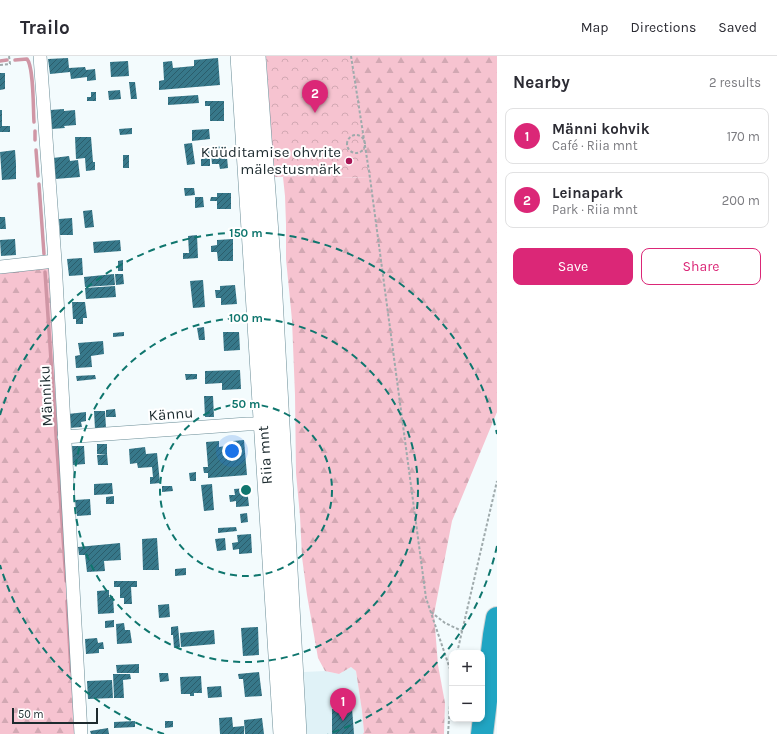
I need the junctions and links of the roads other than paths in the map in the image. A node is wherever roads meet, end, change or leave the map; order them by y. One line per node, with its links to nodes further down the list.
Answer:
1 (40, 56): 4 (street, Männiku)
2 (240, 56): 6 (main road, Riia mnt)
3 (256, 56): 6 (main road, Riia mnt)
4 (55, 261): 5 (street); 7 (street, Männiku)
5 (0, 267)
6 (271, 424): 7 (street, Kännu); 11 (main road, Riia mnt); 12 (main road, Riia mnt)
7 (64, 437): 10 (street, Männiku)
8 (497, 618): 9 (highway)
9 (484, 728)
10 (81, 734)
11 (283, 734)
12 (298, 734)

